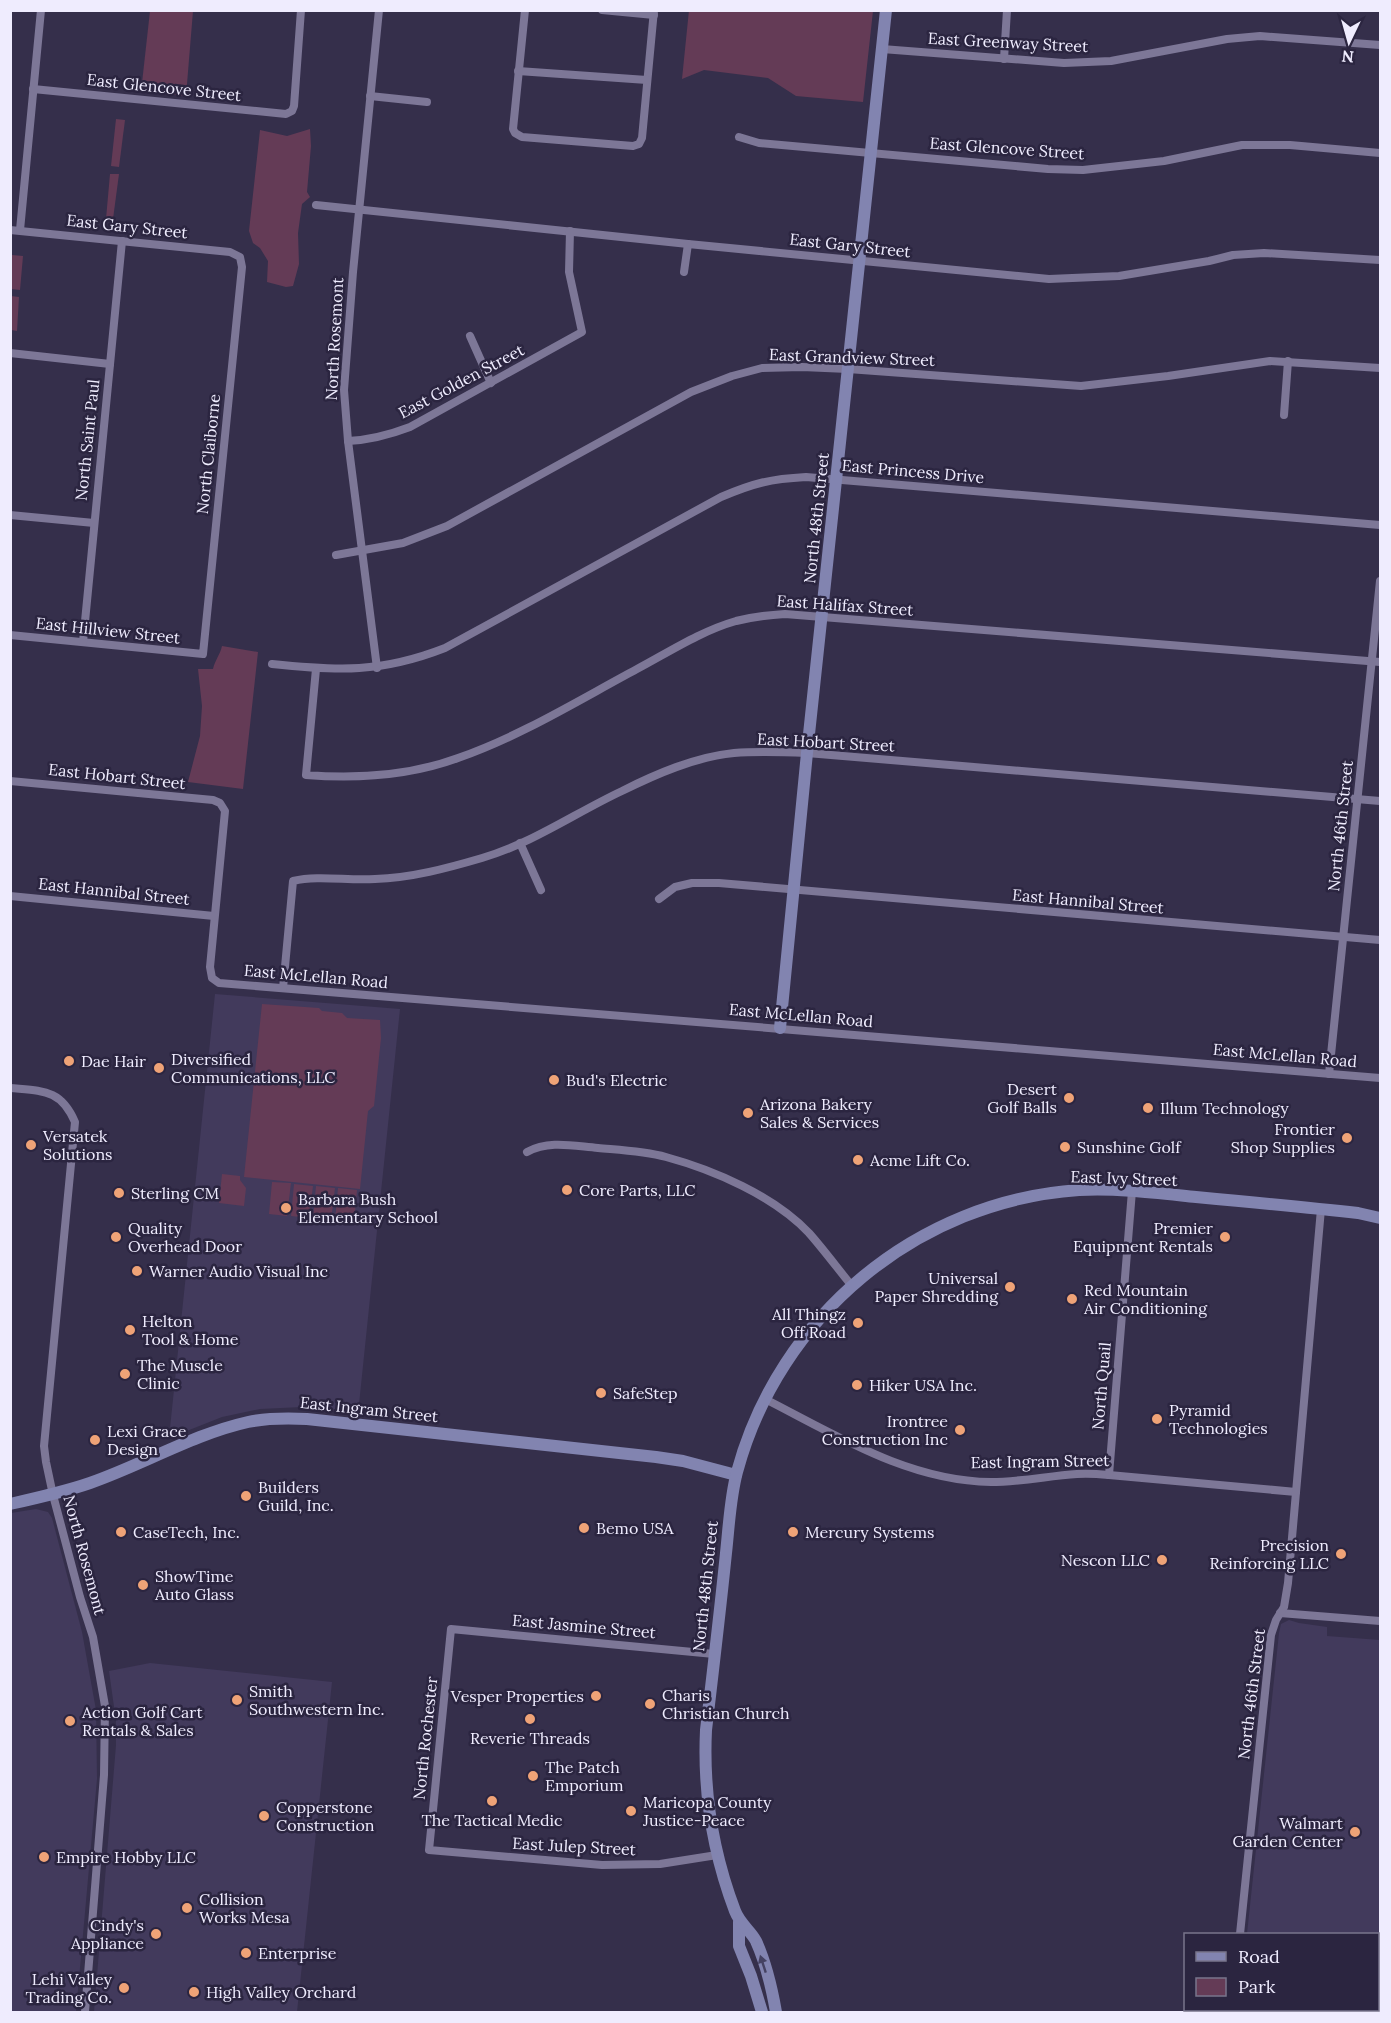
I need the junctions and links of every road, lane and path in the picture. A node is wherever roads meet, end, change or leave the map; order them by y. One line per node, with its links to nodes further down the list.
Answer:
1 (41, 10): 14 (street)
2 (301, 10): 14 (street, East Glencove Street)
3 (379, 10): 15 (street, North Rosemont)
4 (525, 10): 12 (street)
5 (602, 10): 8 (street)
6 (886, 10): 10 (street, North 48th Street)
7 (1007, 10): 11 (street)
8 (654, 13): 13 (street)
9 (1380, 45): 11 (street, East Greenway Street)
10 (882, 48): 11 (street, East Greenway Street); 18 (street, North 48th Street)
11 (1004, 59)
12 (518, 71): 13 (street); 13 (street)
13 (647, 80)
14 (33, 89): 22 (street)
15 (370, 96): 16 (street); 21 (street, North Rosemont)
16 (427, 102)
17 (739, 137): 18 (street, East Glencove Street)
18 (870, 153): 19 (street, East Glencove Street); 28 (street, North 48th Street)
19 (1380, 153)
20 (316, 205): 21 (street, East Gary Street)
21 (358, 209): 23 (street, East Gary Street); 38 (street, North Rosemont)
22 (15, 230): 24 (street, East Gary Street)
23 (570, 231): 25 (street, East Gary Street); 36 (street, East Golden Street)
24 (122, 241): 26 (street, East Gary Street); 33 (street, North Saint Paul)
25 (688, 244): 28 (street, East Gary Street); 29 (street)
26 (240, 257): 49 (street, North Claiborne)
27 (1380, 260): 28 (street, East Gary Street)
28 (859, 261): 35 (street, North 48th Street)
29 (684, 272)
30 (470, 336): 36 (street)
31 (10, 353): 33 (street)
32 (1288, 361): 34 (street, East Grandview Street); 35 (street, East Grandview Street); 37 (street)
33 (110, 364): 41 (street, North Saint Paul)
34 (1380, 368)
35 (848, 369): 39 (street, North 48th Street); 43 (street, East Grandview Street)
36 (491, 383): 38 (street, East Golden Street)
37 (1284, 415)
38 (348, 441): 43 (street, North Rosemont)
39 (836, 479): 42 (street, East Princess Drive); 46 (street, North 48th Street); 52 (street, East Princess Drive)
40 (10, 515): 41 (street)
41 (94, 523): 48 (street, North Saint Paul)
42 (1380, 525)
43 (363, 551): 44 (street, East Grandview Street); 52 (street, North Rosemont)
44 (336, 555)
45 (1380, 581): 50 (street, North 46th Street)
46 (822, 617): 50 (street, East Halifax Street); 53 (street, East Halifax Street); 54 (street, North 48th Street)
47 (10, 635): 48 (street, East Hillview Street)
48 (83, 642): 49 (street, East Hillview Street)
49 (203, 654)
50 (1376, 662): 56 (street, North 46th Street)
51 (272, 664): 53 (street, East Princess Drive)
52 (376, 668): 53 (street, East Princess Drive)
53 (316, 669)
54 (807, 753): 56 (street, East Hobart Street); 58 (street, East Hobart Street); 60 (street, North 48th Street)
55 (10, 781): 63 (street, East Hobart Street)
56 (1358, 799): 57 (street, East Hobart Street); 64 (street, North 46th Street)
57 (1380, 801)
58 (520, 843): 59 (street); 66 (street, East Hobart Street)
59 (541, 890)
60 (794, 890): 62 (street, East Hannibal Street); 64 (street, East Hannibal Street); 67 (street, North 48th Street)
61 (10, 896): 63 (street, East Hannibal Street)
62 (659, 899)
63 (214, 916): 66 (street, East McLellan Road)
64 (1343, 938): 65 (street, East Hannibal Street); 68 (street, North 46th Street)
65 (1380, 940)
66 (283, 988): 67 (street, East McLellan Road)
67 (780, 1029): 68 (street, East McLellan Road)
68 (1329, 1074): 69 (street, East McLellan Road)
69 (1380, 1078)
70 (10, 1088): 80 (street, North Rosemont)
71 (527, 1152): 75 (street)
72 (1132, 1191): 73 (street, East Ivy Street); 75 (street, East Ivy Street); 78 (street, North Quail)
73 (1321, 1209): 74 (street, East Ivy Street); 79 (street, North 46th Street)
74 (1380, 1218)
75 (852, 1286): 76 (street, North 48th Street)
76 (765, 1399): 77 (street, North 48th Street); 78 (street, East Ingram Street)
77 (736, 1475): 80 (street, East Ingram Street); 85 (street, North 48th Street)
78 (1109, 1475): 79 (street, East Ingram Street)
79 (1296, 1492): 82 (street, North 46th Street)
80 (53, 1495): 81 (street, East Ingram Street); 90 (street, North Rosemont)
81 (10, 1504)
82 (1280, 1613): 83 (street); 89 (street, North 46th Street)
83 (1380, 1621)
84 (451, 1629): 85 (street, East Jasmine Street); 86 (street, North Rochester)
85 (714, 1653): 87 (street, North 48th Street)
86 (429, 1850): 87 (street, East Julep Street)
87 (717, 1855): 88 (street, North 48th Street)
88 (739, 1922): 91 (street, North 48th Street); 92 (street, North 48th Street, one-way to 88)
89 (1240, 1933)
90 (85, 2013)
91 (762, 2013)
92 (776, 2013)

